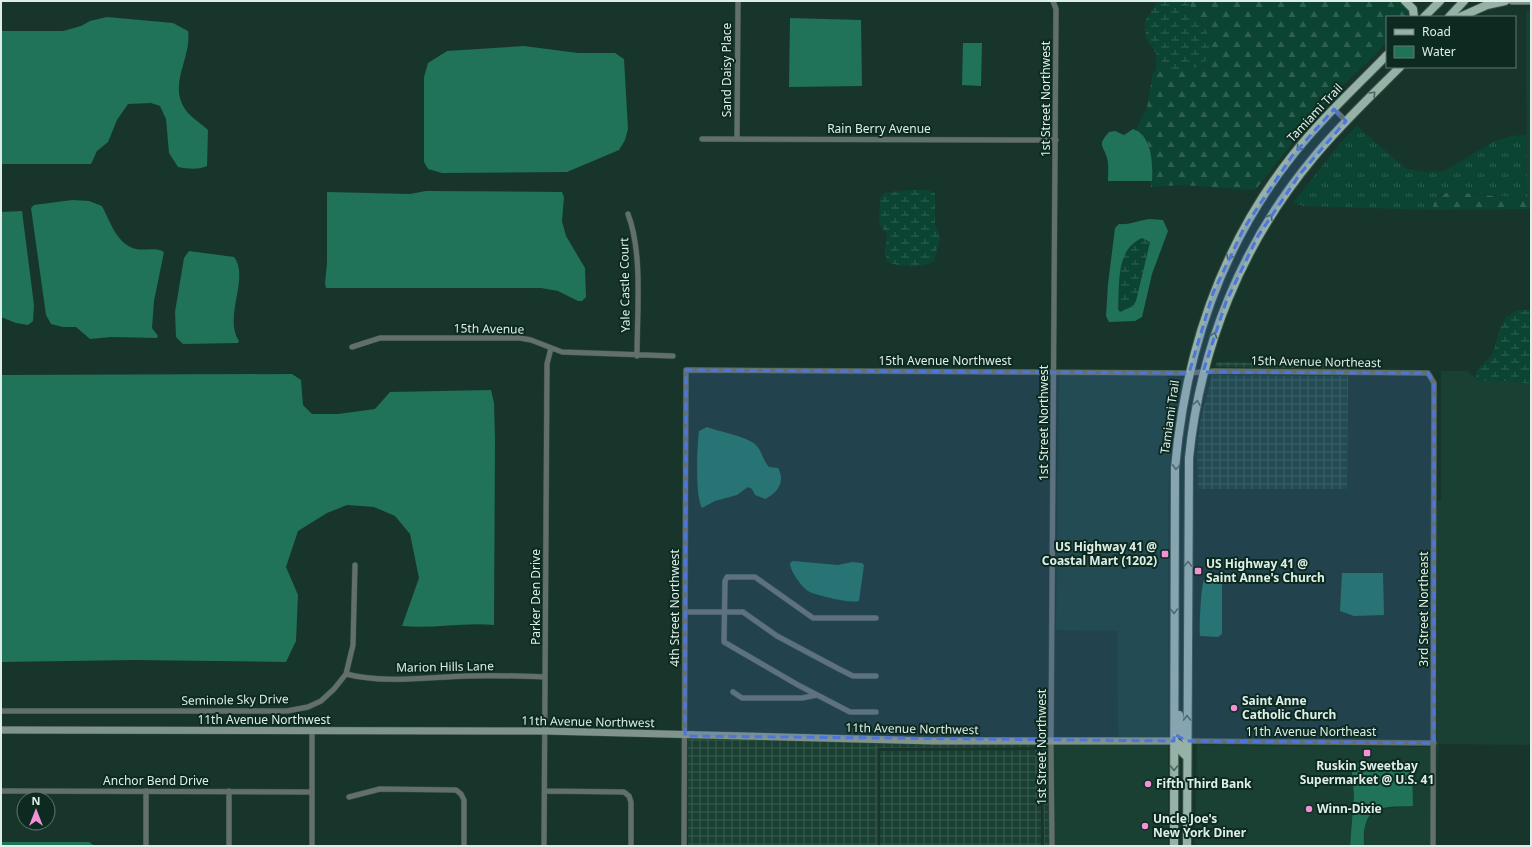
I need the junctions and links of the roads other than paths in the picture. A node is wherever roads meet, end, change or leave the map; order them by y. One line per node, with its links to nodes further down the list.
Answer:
1 (738, 1): 18 (street, Sand Daisy Place)
2 (1053, 1): 19 (street, 1st Street Northwest)
3 (1405, 1): 9 (main road)
4 (1440, 1): 10 (main road)
5 (1464, 1): 11 (main road)
6 (1505, 1): 12 (main road)
7 (1513, 1): 8 (street)
8 (1531, 1)
9 (1414, 16)
10 (1425, 16)
11 (1450, 16)
12 (1462, 16)
13 (1386, 56): 15 (main road, Tamiami Trail)
14 (1399, 68): 16 (main road, Tamiami Trail, one-way to 14)
15 (1334, 109): 16 (street); 28 (main road, Tamiami Trail, one-way to 28)
16 (1346, 121): 27 (main road, Tamiami Trail, one-way to 16)
17 (702, 139): 18 (street, Rain Berry Avenue)
18 (737, 139): 19 (street, Rain Berry Avenue)
19 (1056, 140): 26 (street, 1st Street Northwest)
20 (628, 214): 23 (street, Yale Castle Court)
21 (352, 347): 22 (street, 15th Avenue)
22 (551, 348): 23 (street, 15th Avenue); 40 (street, Parker Den Drive)
23 (637, 356): 24 (street, 15th Avenue)
24 (673, 356)
25 (686, 370): 26 (street, 15th Avenue Northwest); 35 (street, 4th Street Northwest)
26 (1054, 372): 28 (street, 15th Avenue Northwest); 52 (street, 1st Street Northwest)
27 (1203, 372): 28 (street, 15th Avenue Northwest); 29 (street, 15th Avenue Northeast); 31 (main road, Tamiami Trail, one-way to 27)
28 (1189, 373): 30 (main road, Tamiami Trail, one-way to 30)
29 (1428, 373): 53 (street, 3rd Street Northeast)
30 (1174, 516): 31 (main road); 33 (main road, Tamiami Trail)
31 (1188, 517): 34 (main road, Tamiami Trail, one-way to 31)
32 (354, 566): 38 (street, Seminole Sky Drive)
33 (1174, 597): 34 (main road); 43 (main road, Tamiami Trail, one-way to 43)
34 (1188, 597): 51 (main road, Tamiami Trail, one-way to 34)
35 (685, 612): 36 (street); 49 (street, 4th Street Northwest)
36 (724, 612): 37 (street); 39 (street); 42 (street)
37 (876, 618)
38 (346, 674): 40 (street, Marion Hills Lane); 44 (street, Seminole Sky Drive)
39 (876, 676)
40 (545, 677): 48 (street, Parker Den Drive)
41 (732, 692): 42 (street)
42 (816, 695): 45 (street)
43 (1174, 708): 50 (main road, Tamiami Trail); 51 (main road)
44 (1, 711)
45 (876, 712)
46 (1, 730): 47 (street, 11th Avenue Northwest)
47 (312, 731): 48 (street, 11th Avenue Northwest); 59 (street)
48 (546, 731): 49 (street, 11th Avenue Northwest); 55 (street, Parker Den Drive)
49 (685, 736): 52 (street, 11th Avenue Northwest); 67 (street, 4th Street Northwest)
50 (1174, 741): 52 (street, 11th Avenue Northwest); 54 (main road); 69 (main road, Tamiami Trail, one-way to 69)
51 (1187, 741): 53 (street, 11th Avenue Northeast); 54 (main road, Tamiami Trail)
52 (1051, 742): 68 (street, 1st Street Northwest)
53 (1434, 743): 71 (street, 3rd Street Northeast)
54 (1187, 757): 70 (main road, Tamiami Trail)
55 (545, 790): 65 (street, Parker Den Drive); 66 (street)
56 (1, 791): 57 (street, Anchor Bend Drive)
57 (146, 791): 58 (street, Anchor Bend Drive); 61 (street)
58 (229, 791): 59 (street, Anchor Bend Drive); 62 (street)
59 (312, 792): 63 (street)
60 (349, 797): 64 (street)
61 (146, 846)
62 (229, 846)
63 (312, 846)
64 (464, 846)
65 (544, 846)
66 (631, 846)
67 (684, 846)
68 (1052, 846)
69 (1174, 846)
70 (1187, 846)
71 (1433, 846)

